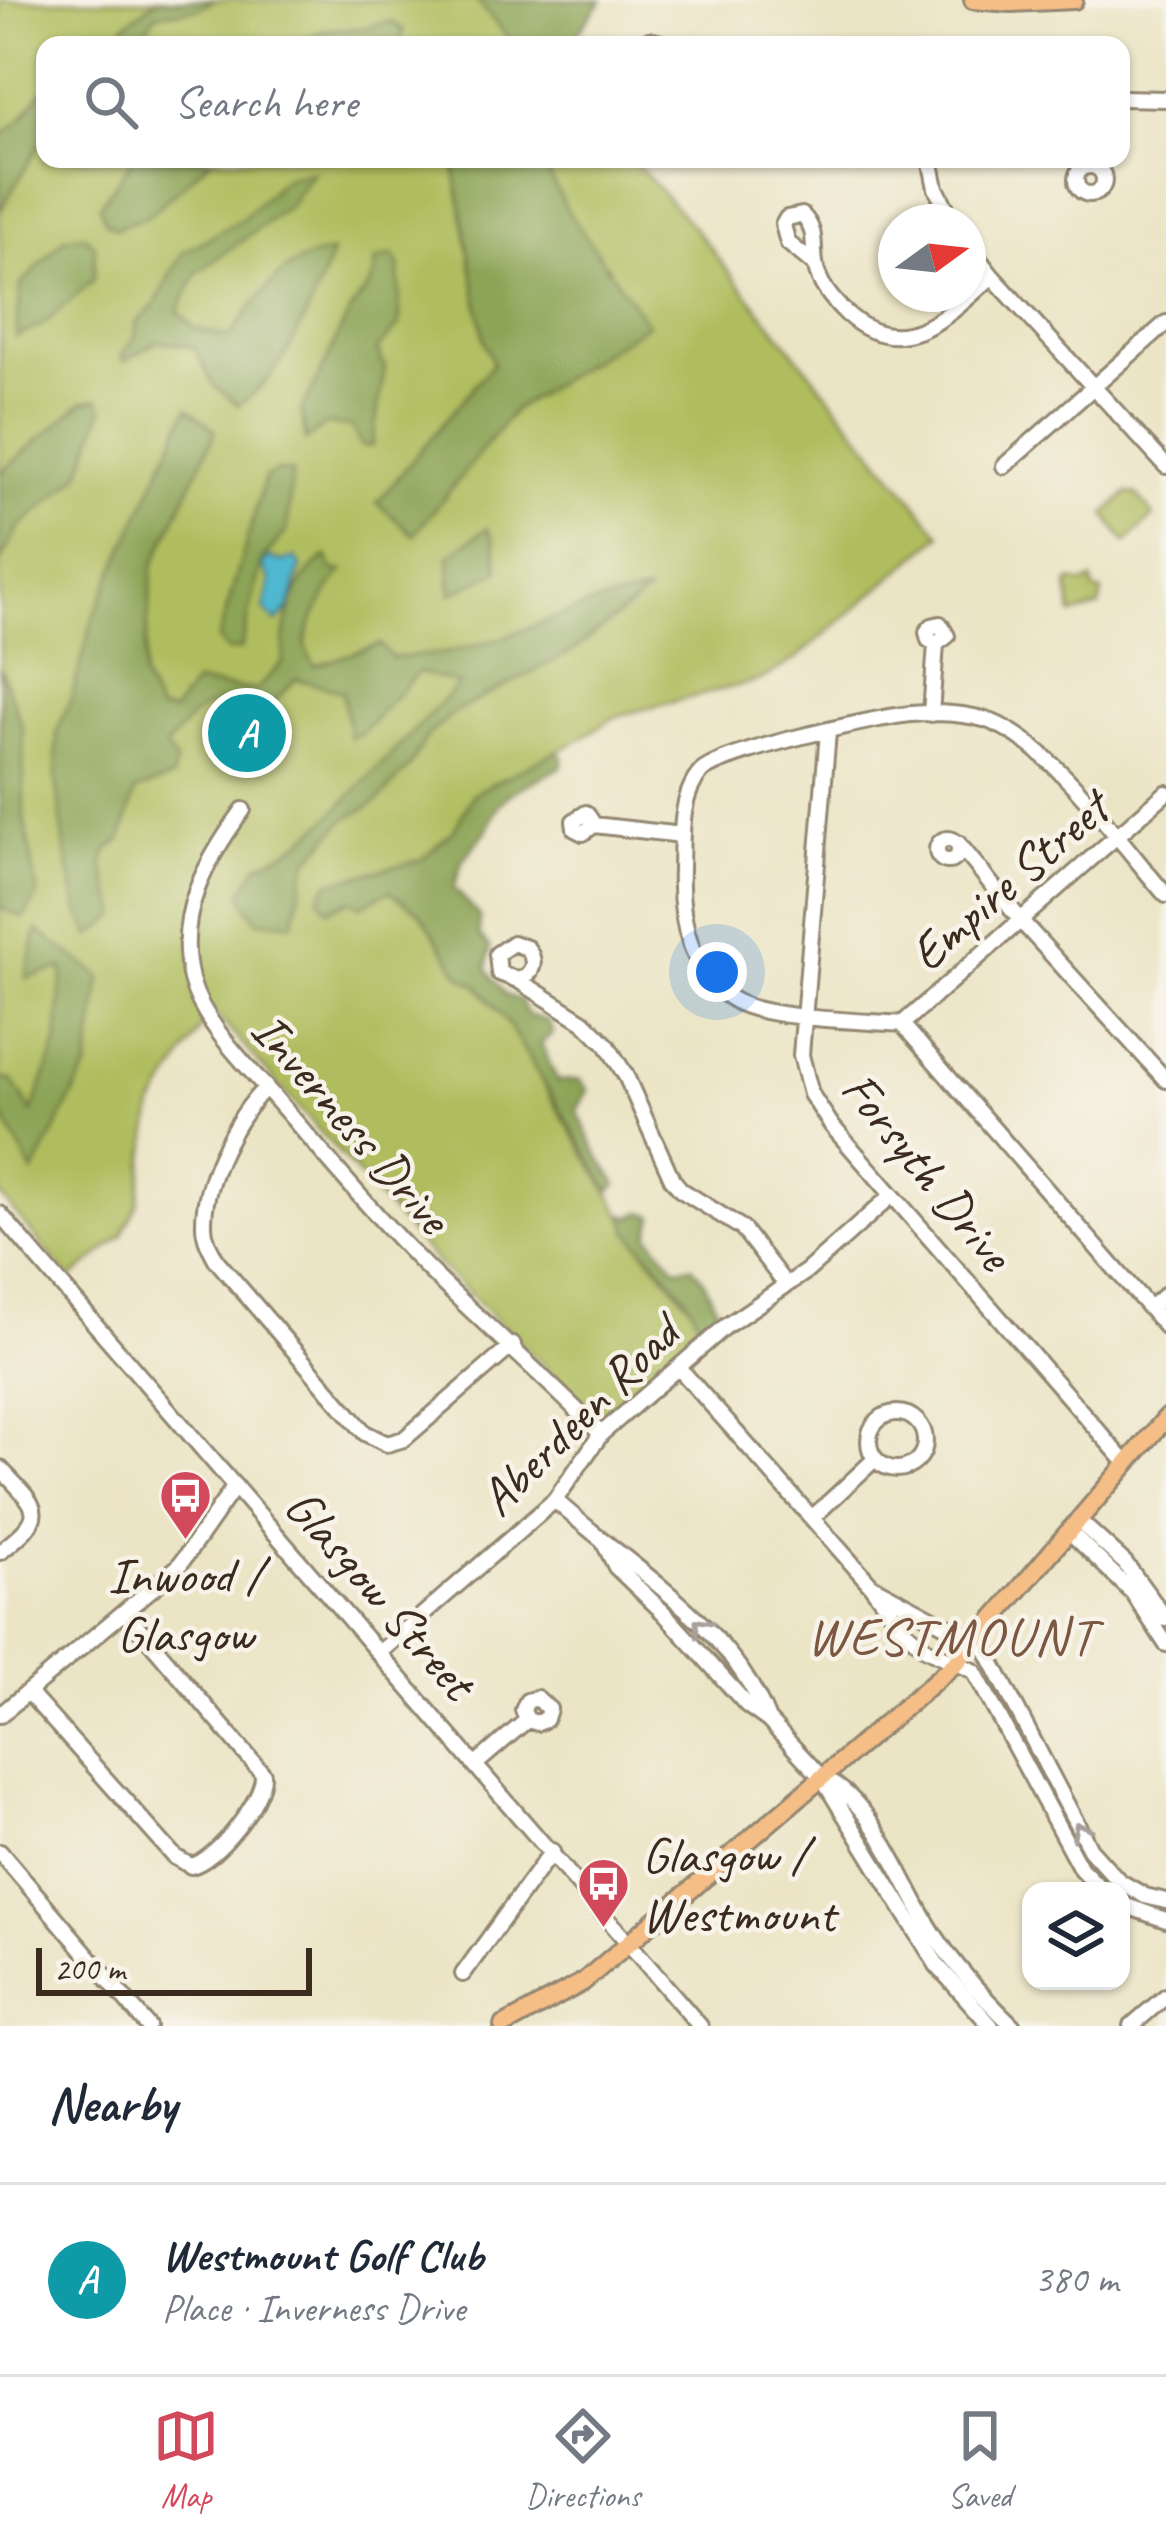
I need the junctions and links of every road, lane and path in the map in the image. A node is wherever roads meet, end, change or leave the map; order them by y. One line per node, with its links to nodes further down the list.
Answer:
1 (973, 0): 2 (main road)
2 (1074, 0)
3 (1130, 98): 4 (street)
4 (1166, 99)
5 (932, 168): 6 (street)
6 (944, 204)
7 (814, 264): 9 (street)
8 (986, 269): 9 (street)
9 (992, 277): 11 (street)
10 (1166, 323): 11 (street)
11 (1096, 386): 12 (street); 13 (street)
12 (1004, 466)
13 (1166, 466)
14 (936, 644): 15 (street)
15 (932, 714): 16 (street); 21 (street)
16 (828, 732): 20 (street); 26 (street, Forsyth Drive)
17 (1166, 793): 21 (street, Empire Street)
18 (243, 810): 29 (street, Inverness Drive)
19 (594, 825): 20 (street)
20 (682, 835): 26 (street)
21 (1116, 837): 23 (street); 24 (street, Empire Street)
22 (958, 843): 24 (street)
23 (1166, 895)
24 (1022, 922): 27 (street, Empire Street); 28 (street)
25 (518, 980): 32 (street)
26 (804, 1016): 27 (street); 30 (street, Forsyth Drive)
27 (902, 1024): 34 (street)
28 (1166, 1080)
29 (266, 1087): 36 (street, Inverness Drive); 36 (street)
30 (892, 1196): 32 (street, Aberdeen Road); 41 (street, Forsyth Drive)
31 (0, 1214): 43 (street, Glasgow Street)
32 (786, 1286): 37 (street, Aberdeen Road)
33 (1166, 1294): 34 (street)
34 (1150, 1309): 35 (street)
35 (1166, 1327)
36 (513, 1346): 39 (street, Inverness Drive)
37 (679, 1368): 39 (street, Aberdeen Road); 45 (street)
38 (1166, 1418): 41 (main road)
39 (601, 1434): 44 (street, Aberdeen Road)
40 (875, 1459): 40 (street); 45 (street)
41 (1126, 1464): 46 (main road)
42 (0, 1468): 47 (street)
43 (235, 1486): 49 (street); 53 (street, Glasgow Street)
44 (555, 1499): 53 (street, Aberdeen Road); 59 (street)
45 (813, 1517): 48 (street)
46 (1074, 1526): 50 (street); 51 (main road); 52 (street)
47 (0, 1552)
48 (871, 1585): 51 (street); 54 (street)
49 (125, 1612): 55 (street); 55 (street)
50 (1166, 1618)
51 (977, 1642): 54 (main road); 63 (street, one-way to 51)
52 (1166, 1644)
53 (380, 1652): 58 (street, Glasgow Street)
54 (957, 1663): 59 (main road); 62 (street)
55 (28, 1692): 56 (street)
56 (0, 1715)
57 (527, 1720): 58 (street)
58 (477, 1763): 60 (street, Glasgow Street)
59 (822, 1778): 66 (main road); 72 (street); 73 (street)
60 (552, 1851): 66 (street, Glasgow Street); 67 (street)
61 (0, 1852): 69 (street)
62 (1095, 1882)
63 (1166, 1901)
64 (1130, 1907): 65 (street)
65 (1166, 1920)
66 (630, 1944): 70 (main road); 71 (street, Glasgow Street)
67 (463, 1974)
68 (1166, 1996): 74 (street)
69 (148, 2026)
70 (503, 2026)
71 (700, 2026)
72 (991, 2026)
73 (1013, 2026)
74 (1131, 2026)

